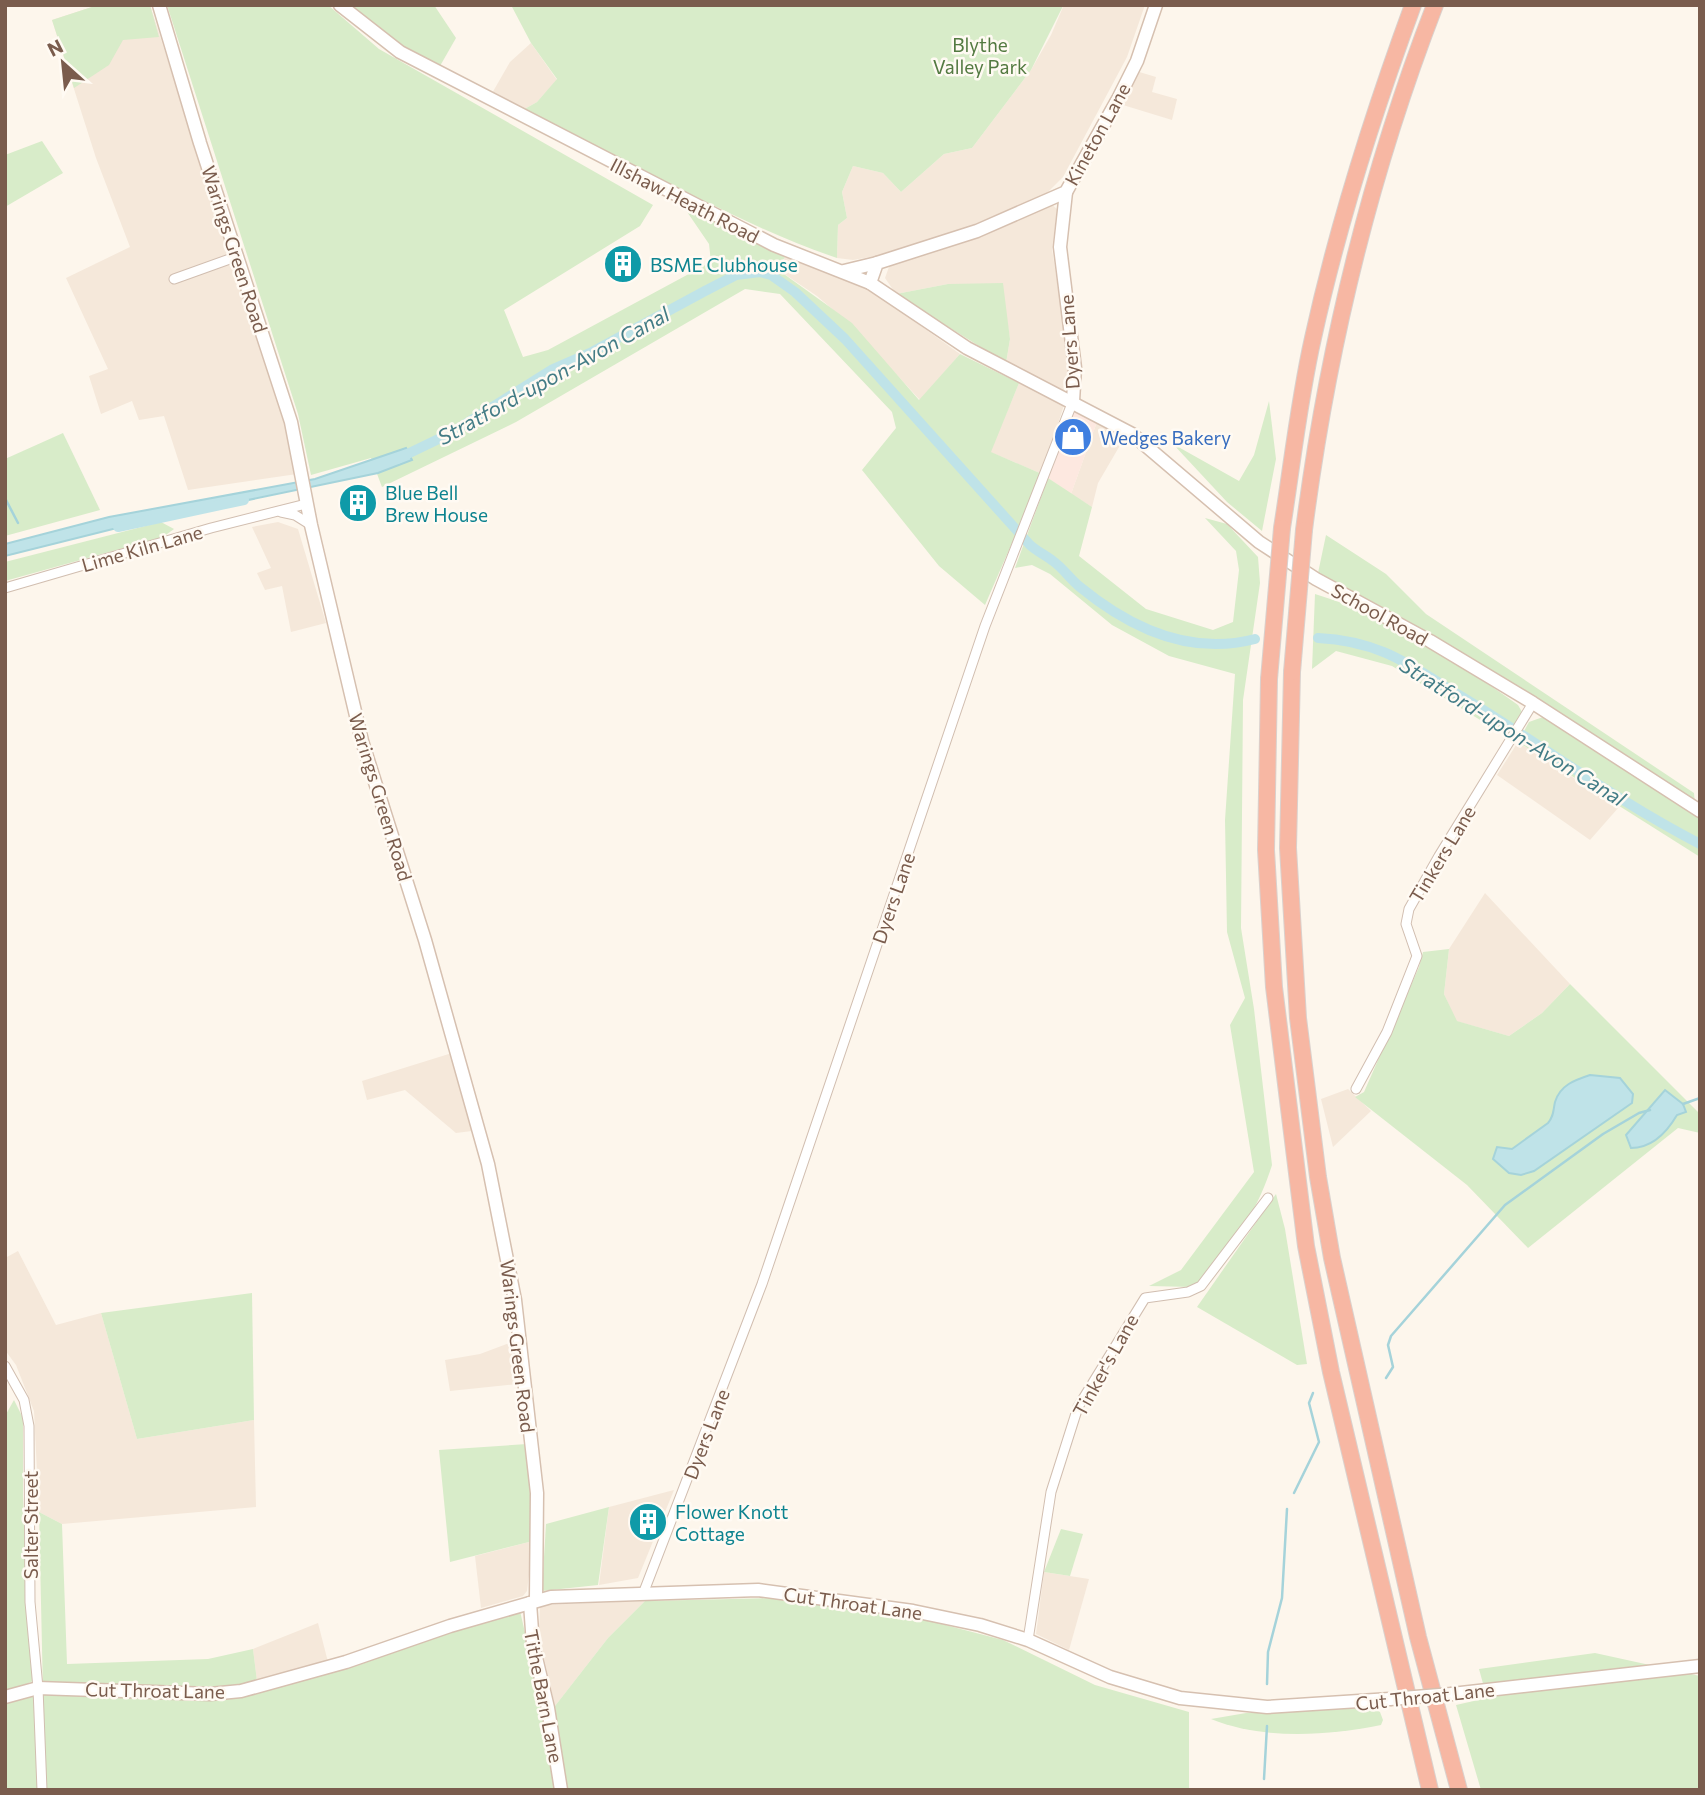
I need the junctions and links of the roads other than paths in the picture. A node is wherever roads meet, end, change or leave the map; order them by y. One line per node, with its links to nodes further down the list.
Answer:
1 (159, 5): 7 (street, Warings Green Road)
2 (340, 5): 9 (street, Illshaw Heath Road)
3 (1156, 5): 6 (street, Kineton Lane)
4 (1413, 5): 30 (highway, bridge)
5 (1435, 5): 31 (highway, bridge)
6 (1066, 192): 8 (street, Kineton Lane); 12 (street, Dyers Lane)
7 (238, 256): 10 (street); 13 (street, Warings Green Road)
8 (877, 263): 9 (street, Kineton Lane); 11 (street)
9 (844, 271): 11 (street, Illshaw Heath Road)
10 (174, 279)
11 (870, 283): 12 (street, Illshaw Heath Road)
12 (1073, 401): 17 (street, School Road); 22 (street, Dyers Lane)
13 (306, 499): 14 (street, Lime Kiln Lane); 15 (street, Warings Green Road)
14 (279, 512): 15 (street); 16 (street, Lime Kiln Lane)
15 (311, 525): 23 (street, Warings Green Road)
16 (5, 588)
17 (1534, 704): 18 (street, School Road); 19 (street, Tinkers Lane)
18 (1700, 811)
19 (1356, 1089)
20 (1268, 1198): 24 (street, Tinker's Lane)
21 (5, 1366): 26 (street, Salter Street)
22 (643, 1594): 23 (street, Cut Throat Lane); 24 (street, Cut Throat Lane)
23 (533, 1602): 26 (street, Cut Throat Lane); 29 (street, Tithe Barn Lane)
24 (1028, 1640): 25 (street, Cut Throat Lane, bridge)
25 (1700, 1666)
26 (38, 1688): 27 (street, Cut Throat Lane); 28 (street, Salter Street)
27 (5, 1697)
28 (42, 1790)
29 (561, 1790)
30 (1430, 1790)
31 (1459, 1790)

